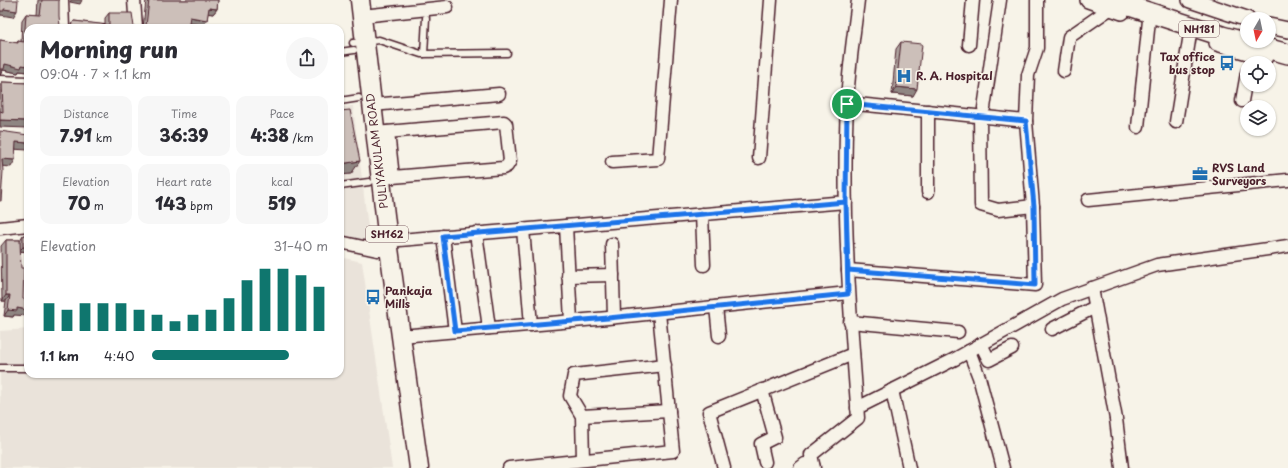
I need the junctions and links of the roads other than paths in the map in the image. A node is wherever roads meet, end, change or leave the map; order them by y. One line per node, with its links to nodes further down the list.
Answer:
1 (62, 0): 19 (street)
2 (134, 0): 20 (street)
3 (348, 0): 28 (main road, PULIYAKULAM ROAD / SH162)
4 (670, 0): 49 (street)
5 (771, 0): 48 (street)
6 (858, 0): 41 (street)
7 (974, 0): 27 (street)
8 (1000, 0): 43 (street)
9 (1037, 0): 44 (street)
10 (1088, 0): 13 (street)
11 (1151, 0): 22 (highway, NH181)
12 (1193, 1): 16 (street)
13 (1111, 4): 18 (street); 31 (highway, NH181); 35 (street)
14 (447, 7): 15 (street)
15 (361, 8): 28 (main road, PULIYAKULAM ROAD / SH162)
16 (1240, 17)
17 (426, 18): 30 (lane)
18 (1149, 20): 24 (street); 46 (street)
19 (63, 24)
20 (136, 24)
21 (1276, 27): 23 (street)
22 (1240, 29)
23 (1288, 30)
24 (1190, 34): 32 (street); 45 (street)
25 (1276, 39): 26 (highway)
26 (1288, 42)
27 (969, 45)
28 (353, 47): 30 (lane); 40 (main road, PULIYAKULAM ROAD / SH162)
29 (507, 53): 30 (lane)
30 (424, 54)
31 (1288, 54)
32 (1245, 56)
33 (1276, 60): 34 (street)
34 (1288, 61)
35 (1064, 70)
36 (0, 82): 37 (street)
37 (24, 83)
38 (499, 94): 40 (street)
39 (344, 101): 40 (lane)
40 (366, 101): 47 (main road, PULIYAKULAM ROAD / SH162); 50 (main road, PULIYAKULAM ROAD / SH162)
41 (847, 104): 42 (street); 55 (street)
42 (928, 111): 43 (street); 53 (street)
43 (982, 112): 44 (street); 56 (street)
44 (1026, 121): 56 (street)
45 (1176, 122)
46 (1138, 127)
47 (382, 132): 50 (main road, PULIYAKULAM ROAD / SH162); 50 (street)
48 (759, 158)
49 (612, 162)
50 (381, 179): 52 (lane); 66 (main road, PULIYAKULAM ROAD / SH162)
51 (1288, 180): 54 (street)
52 (344, 185)
53 (928, 192)
54 (1088, 200)
55 (846, 202): 57 (street); 69 (street)
56 (1034, 206): 69 (street)
57 (702, 214): 59 (street); 68 (street)
58 (24, 225): 60 (street)
59 (566, 226): 61 (street); 71 (street)
60 (0, 228)
61 (523, 229): 62 (street); 80 (street)
62 (476, 233): 63 (street); 81 (street)
63 (443, 236): 66 (street); 83 (street)
64 (344, 242): 66 (street)
65 (612, 244): 70 (street)
66 (382, 246): 85 (main road, PULIYAKULAM ROAD / SH162); 102 (main road, PULIYAKULAM ROAD / SH162)
67 (1288, 246): 72 (street)
68 (704, 265)
69 (848, 270): 73 (street)
70 (613, 275): 71 (street); 77 (street)
71 (568, 276): 78 (street)
72 (1092, 288): 74 (street); 87 (street)
73 (848, 294): 75 (street); 79 (street)
74 (1095, 306): 82 (street); 109 (street)
75 (716, 307): 76 (street); 86 (street)
76 (659, 313): 77 (street); 91 (street)
77 (614, 317): 78 (street)
78 (571, 321): 80 (street)
79 (850, 322): 84 (street); 90 (street)
80 (531, 325): 81 (street)
81 (489, 328): 83 (street)
82 (1052, 329)
83 (455, 331): 85 (street)
84 (958, 332)
85 (401, 336): 103 (main road, PULIYAKULAM ROAD / SH162)
86 (719, 336)
87 (981, 344): 88 (street); 89 (street)
88 (1012, 348)
89 (969, 351): 95 (street); 108 (street)
90 (853, 354): 94 (street); 96 (street)
91 (665, 365): 97 (street); 98 (street)
92 (0, 368): 93 (lane)
93 (24, 368)
94 (762, 390): 100 (street); 105 (street)
95 (892, 390): 96 (street); 107 (street)
96 (857, 408): 101 (street)
97 (670, 411): 98 (street); 99 (street)
98 (582, 416): 99 (street)
99 (583, 460): 104 (street)
100 (765, 462)
101 (813, 467): 106 (street)
102 (407, 468)
103 (419, 468)
104 (509, 468)
105 (724, 468)
106 (800, 468)
107 (909, 468)
108 (1003, 468)
109 (1122, 468)

